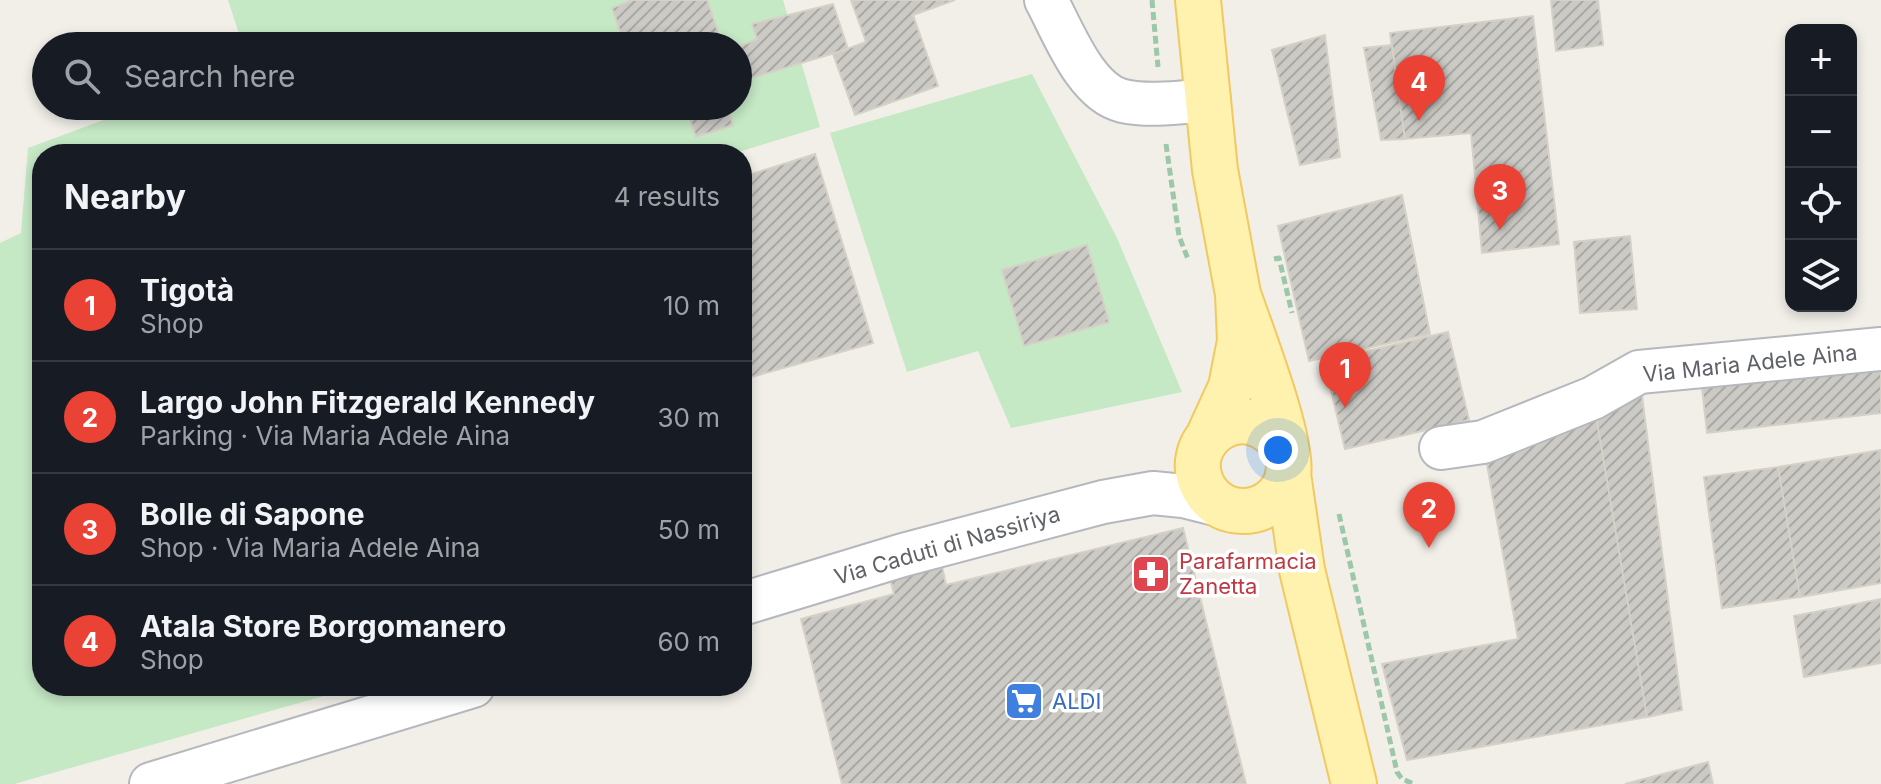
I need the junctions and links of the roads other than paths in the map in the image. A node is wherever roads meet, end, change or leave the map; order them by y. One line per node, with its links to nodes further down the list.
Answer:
1 (1046, 0): 3 (street)
2 (1198, 0): 3 (main road)
3 (1209, 100): 4 (main road)
4 (1238, 294): 6 (main road); 8 (main road)
5 (1881, 349): 7 (street, Via Maria Adele Aina)
6 (1206, 440): 8 (main road); 9 (street); 10 (main road)
7 (1441, 448)
8 (1287, 461): 10 (main road); 11 (main road)
9 (1153, 493): 10 (street, Via Caduti di Nassiriya); 12 (street, Via Caduti di Nassiriya)
10 (1226, 508): 11 (main road)
11 (1302, 570): 15 (main road)
12 (752, 601)
13 (440, 696): 14 (street)
14 (151, 784)
15 (1354, 784)

